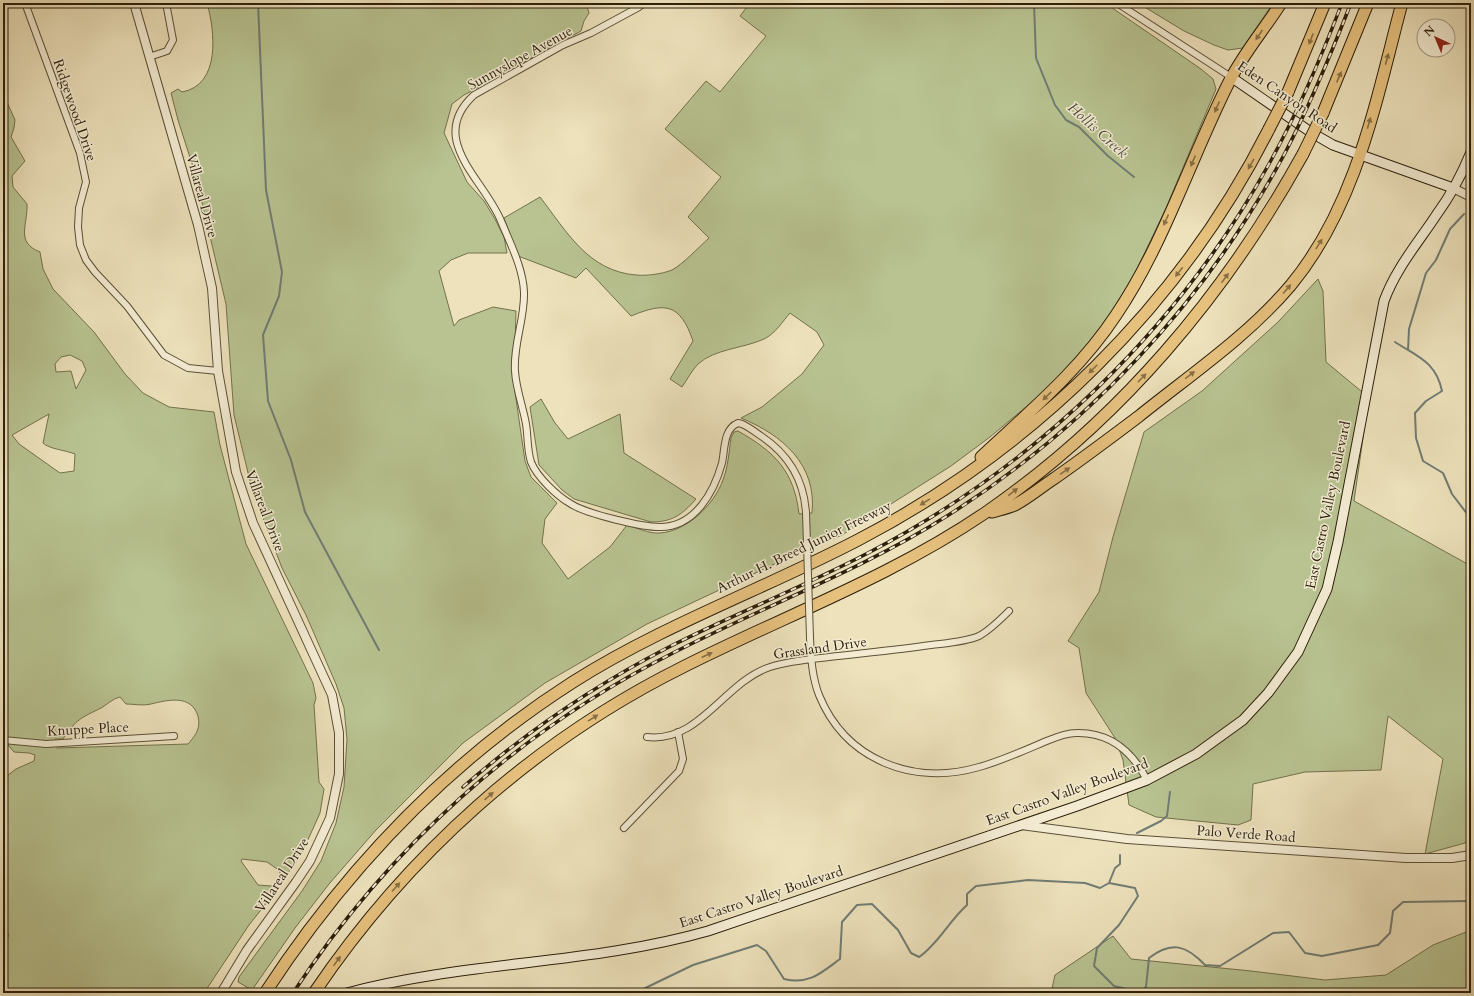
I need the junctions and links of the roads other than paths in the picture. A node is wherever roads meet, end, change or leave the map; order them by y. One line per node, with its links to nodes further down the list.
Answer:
1 (25, 3): 16 (street, Ridgewood Drive)
2 (134, 3): 10 (street, Villareal Drive)
3 (166, 3): 10 (street)
4 (644, 3): 20 (street, Sunnyslope Avenue, bridge)
5 (1117, 3): 11 (street, Eden Canyon Road)
6 (1281, 3): 11 (highway, one-way to 11)
7 (1324, 3): 17 (highway, Arthur H. Breed Junior Freeway, one-way to 17, bridge)
8 (1368, 3): 18 (highway, one-way to 8, bridge)
9 (1402, 3): 13 (highway, one-way to 9)
10 (149, 57): 16 (street, Villareal Drive)
11 (1232, 77): 13 (main road, Eden Canyon Road); 17 (highway, one-way to 17)
12 (1471, 152): 14 (main road, East Castro Valley Boulevard)
13 (1360, 155): 14 (main road, Eden Canyon Road); 18 (highway, one-way to 13)
14 (1453, 188): 15 (street); 25 (main road, East Castro Valley Boulevard)
15 (1471, 197)
16 (218, 371): 29 (street, Villareal Drive)
17 (946, 488): 30 (highway, Arthur H. Breed Junior Freeway, one-way to 30)
18 (982, 515): 31 (highway, one-way to 18)
19 (1009, 611): 20 (street, Grassland Drive)
20 (811, 659): 21 (street, Grassland Drive); 25 (street, Sunnyslope Avenue)
21 (678, 732): 23 (street, Grassland Drive); 27 (street)
22 (174, 736): 24 (street, Knuppe Place)
23 (648, 737)
24 (3, 740)
25 (1147, 780): 26 (main road, East Castro Valley Boulevard)
26 (1020, 825): 28 (street, Palo Verde Road); 32 (main road, East Castro Valley Boulevard)
27 (624, 828)
28 (1471, 855)
29 (221, 993)
30 (265, 993)
31 (314, 993)
32 (347, 993)

